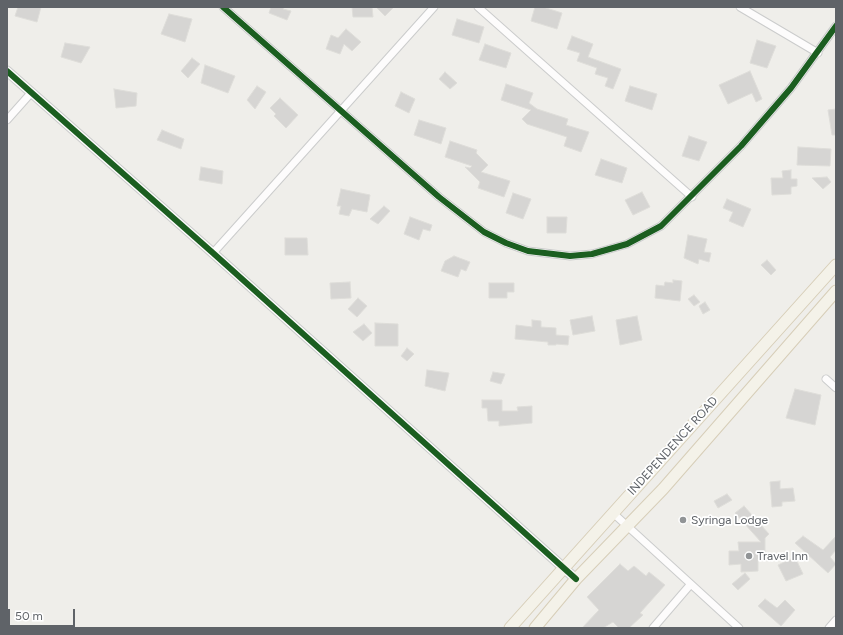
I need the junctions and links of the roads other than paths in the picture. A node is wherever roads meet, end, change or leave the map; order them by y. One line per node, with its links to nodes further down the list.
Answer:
1 (223, 7): 9 (street)
2 (434, 7): 9 (street)
3 (478, 7): 11 (street)
4 (740, 7): 6 (street)
5 (836, 26): 6 (street)
6 (818, 52): 11 (street)
7 (7, 71): 8 (street)
8 (31, 93): 10 (street); 12 (street)
9 (340, 112): 11 (street); 12 (street)
10 (7, 120)
11 (692, 197)
12 (213, 253): 19 (street)
13 (836, 264): 17 (main road, INDEPENDENCE ROAD)
14 (836, 291): 18 (main road, INDEPENDENCE ROAD)
15 (826, 379): 16 (street)
16 (836, 388)
17 (613, 513): 18 (street); 19 (main road, INDEPENDENCE ROAD)
18 (626, 526): 20 (main road, INDEPENDENCE ROAD); 21 (street)
19 (563, 567): 20 (street); 23 (main road, INDEPENDENCE ROAD)
20 (576, 579): 24 (main road, INDEPENDENCE ROAD)
21 (690, 585): 25 (street); 26 (street)
22 (836, 620): 27 (street)
23 (510, 628)
24 (535, 628)
25 (653, 628)
26 (739, 628)
27 (829, 628)

